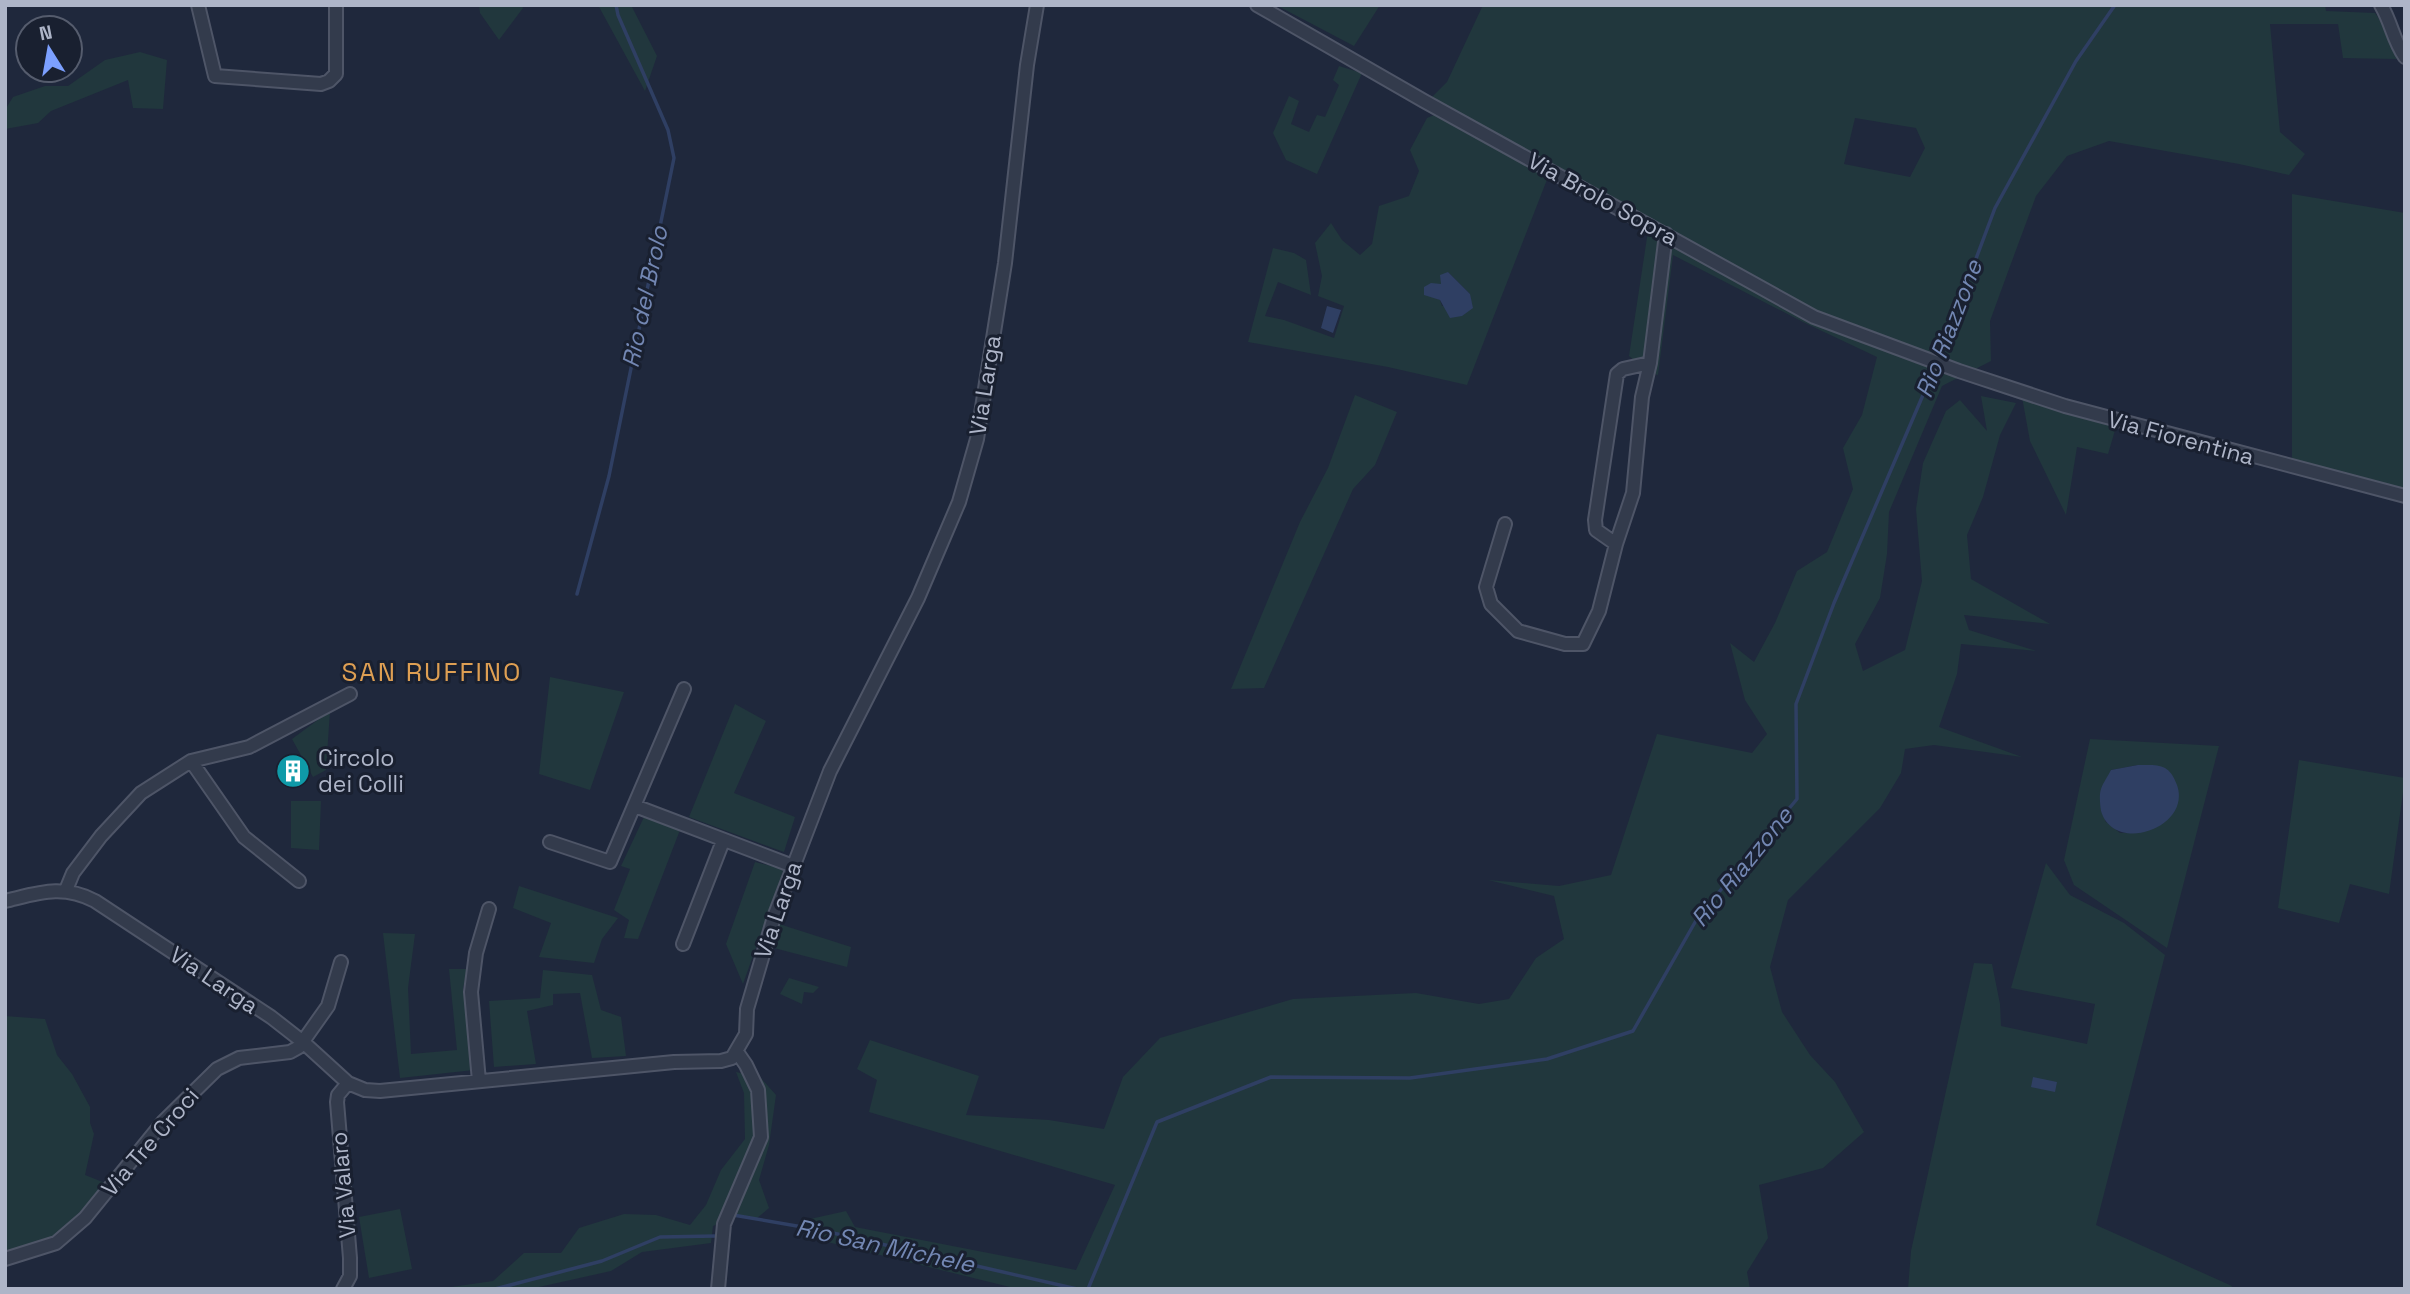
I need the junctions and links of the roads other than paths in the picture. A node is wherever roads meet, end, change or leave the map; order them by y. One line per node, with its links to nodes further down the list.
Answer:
1 (198, 5): 2 (street)
2 (336, 5)
3 (1037, 5): 19 (street, Via Larga)
4 (1257, 5): 7 (street, Via Brolo Sopra)
5 (2381, 5): 6 (street)
6 (2405, 57)
7 (1666, 234): 8 (street); 9 (street, Via Brolo Sopra)
8 (1650, 363): 12 (street); 12 (street)
9 (1959, 371): 10 (street, Via Fiorentina)
10 (2405, 496)
11 (1505, 524): 12 (street)
12 (1616, 544)
13 (684, 689): 16 (street)
14 (350, 694): 15 (street)
15 (191, 761): 20 (street); 21 (street)
16 (635, 806): 17 (street); 18 (street)
17 (723, 841): 19 (street); 24 (street)
18 (550, 842)
19 (793, 866): 27 (street, Via Larga)
20 (299, 881)
21 (66, 890): 22 (street); 26 (street, Via Larga)
22 (5, 901)
23 (489, 909): 28 (street)
24 (683, 944)
25 (341, 962): 26 (street)
26 (303, 1042): 29 (street, Via Larga); 30 (street, Via Tre Croci)
27 (737, 1052): 28 (street, Via Larga); 32 (street)
28 (479, 1081): 29 (street, Via Larga)
29 (348, 1083): 31 (street, Via Valaro)
30 (5, 1259)
31 (343, 1289)
32 (719, 1289)

